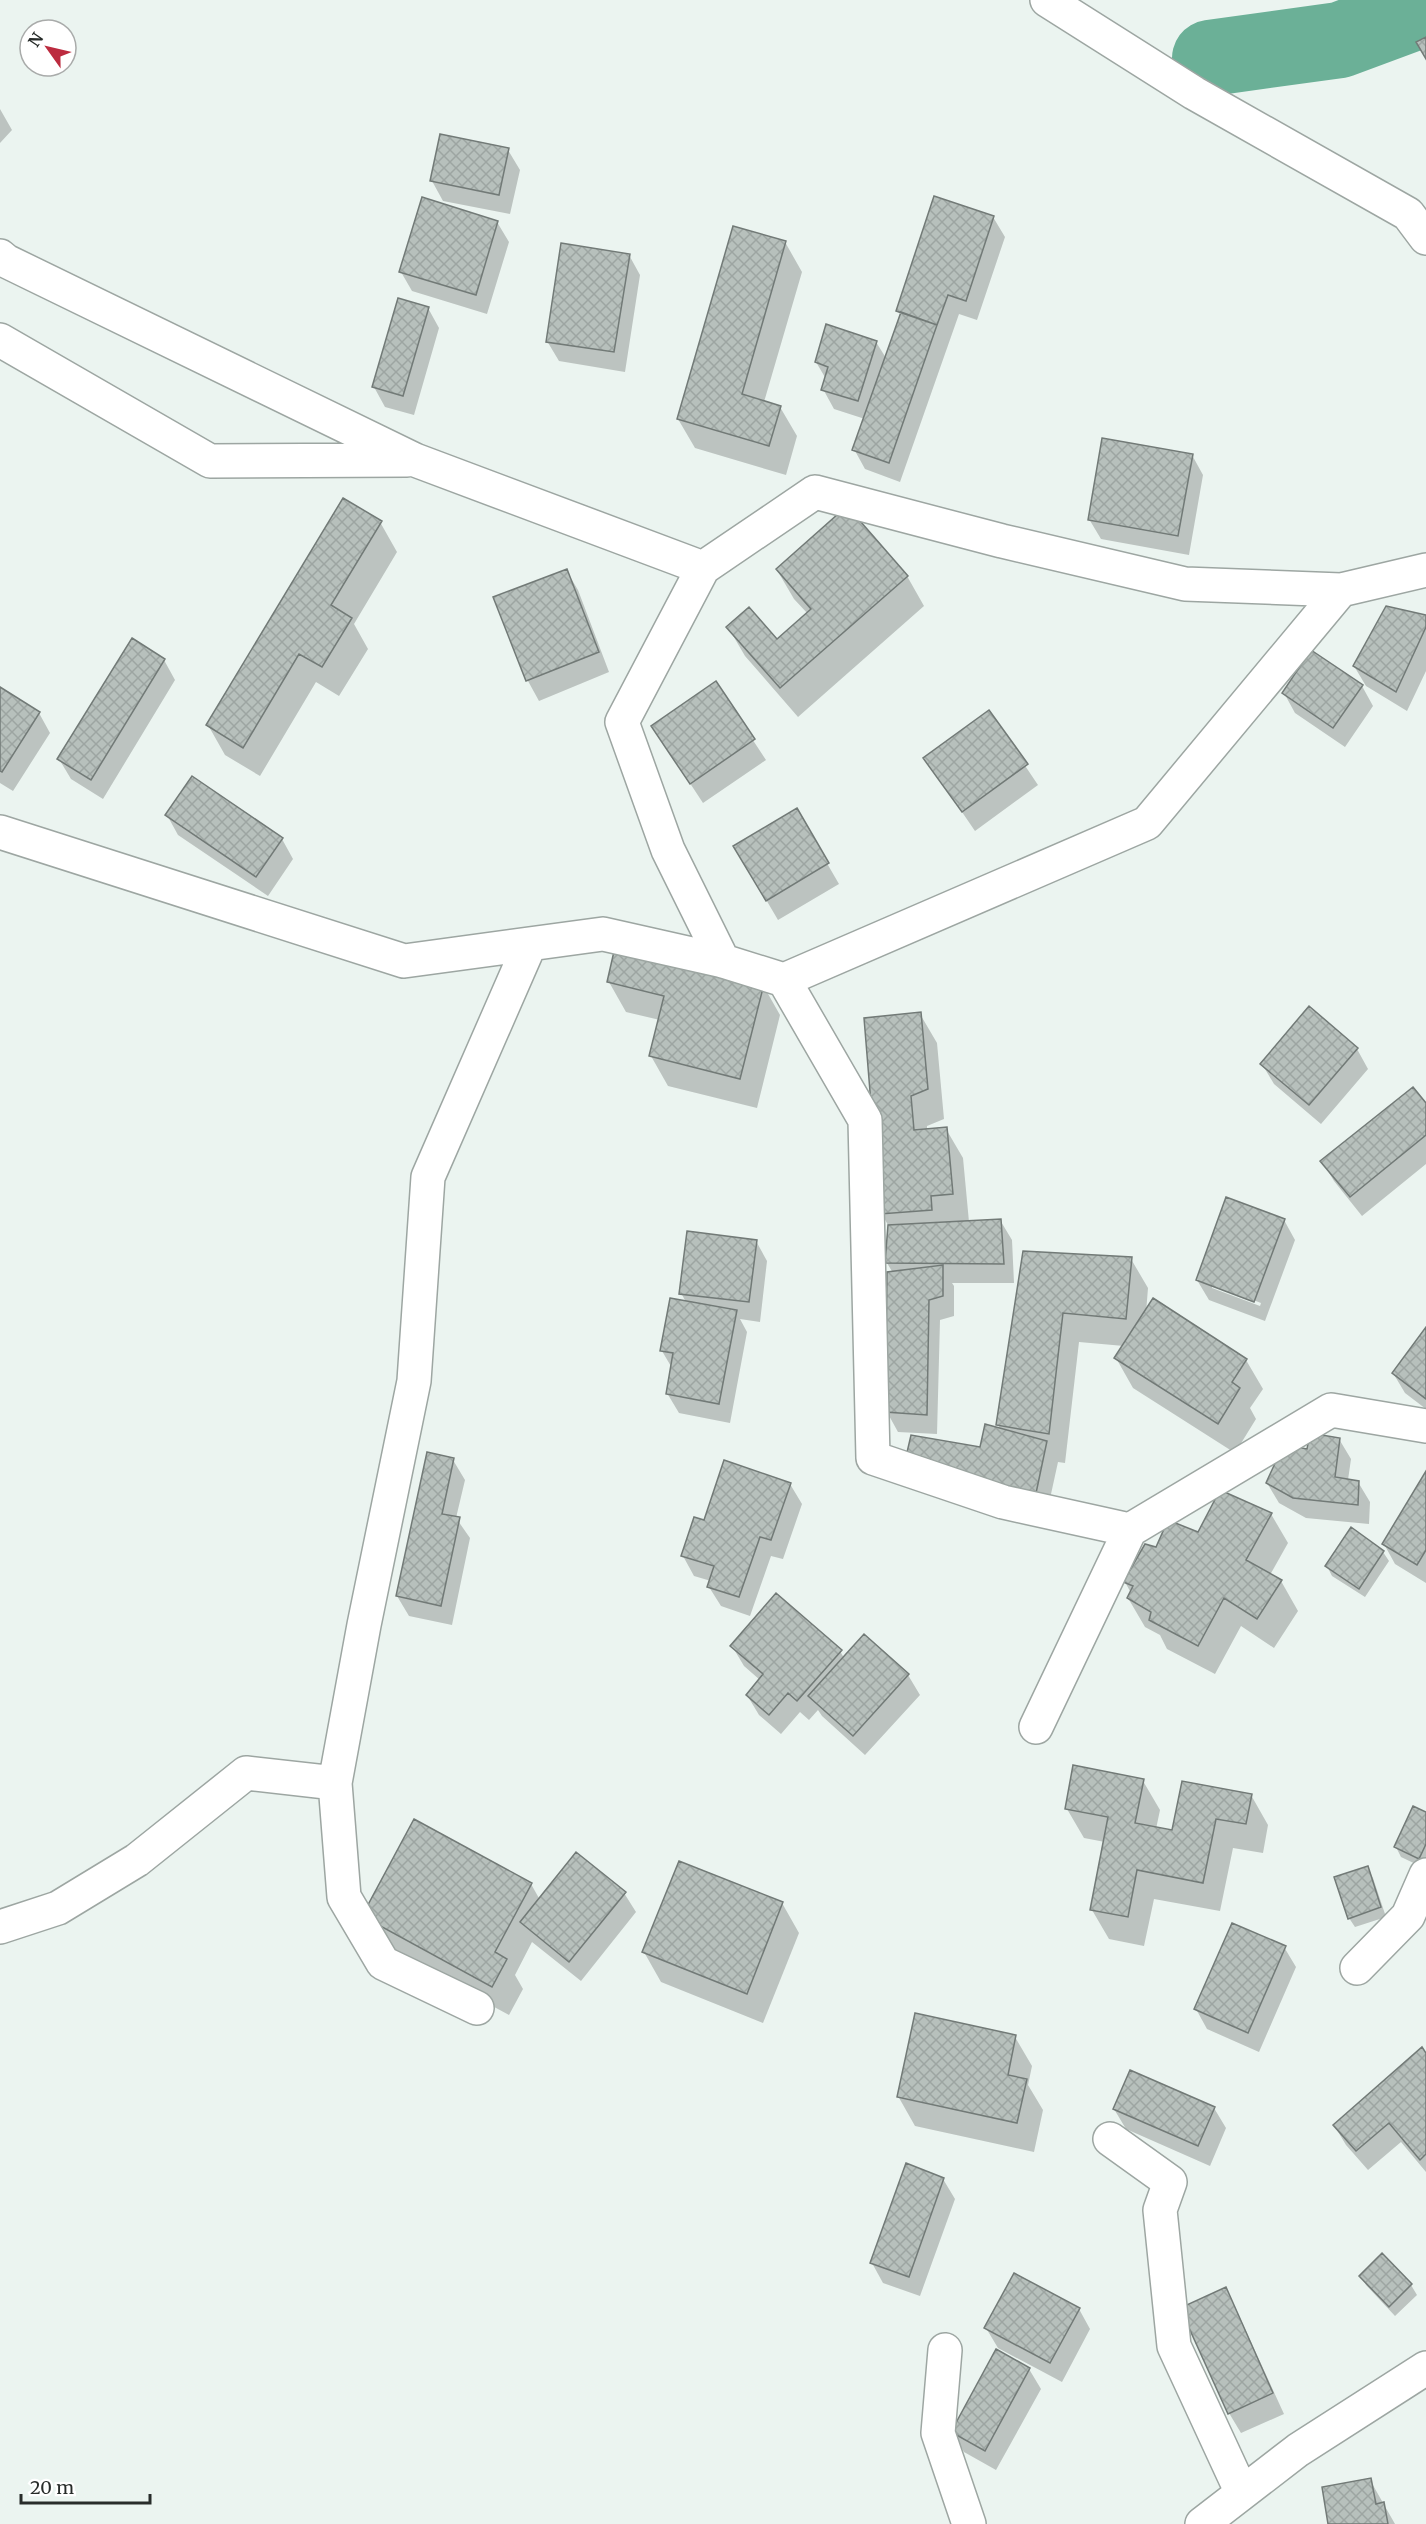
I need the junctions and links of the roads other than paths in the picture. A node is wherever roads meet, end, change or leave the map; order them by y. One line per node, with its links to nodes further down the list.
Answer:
1 (1047, 0): 2 (street)
2 (1426, 238)
3 (0, 256): 5 (street)
4 (0, 339): 5 (street)
5 (415, 460): 6 (street)
6 (703, 568): 8 (street); 11 (street)
7 (1426, 570): 8 (street)
8 (1341, 590): 12 (street)
9 (0, 832): 10 (street)
10 (530, 944): 11 (street); 16 (street)
11 (723, 961): 12 (street)
12 (784, 980): 14 (street)
13 (1426, 1426): 14 (street)
14 (1130, 1530): 15 (street)
15 (1036, 1728)
16 (335, 1783): 18 (street); 20 (street)
17 (1426, 1875): 19 (street)
18 (0, 1927)
19 (1357, 1968)
20 (477, 2008)
21 (1110, 2139): 24 (street)
22 (945, 2350): 25 (street)
23 (1426, 2368): 24 (street)
24 (1242, 2493): 26 (street)
25 (969, 2524)
26 (1202, 2524)

